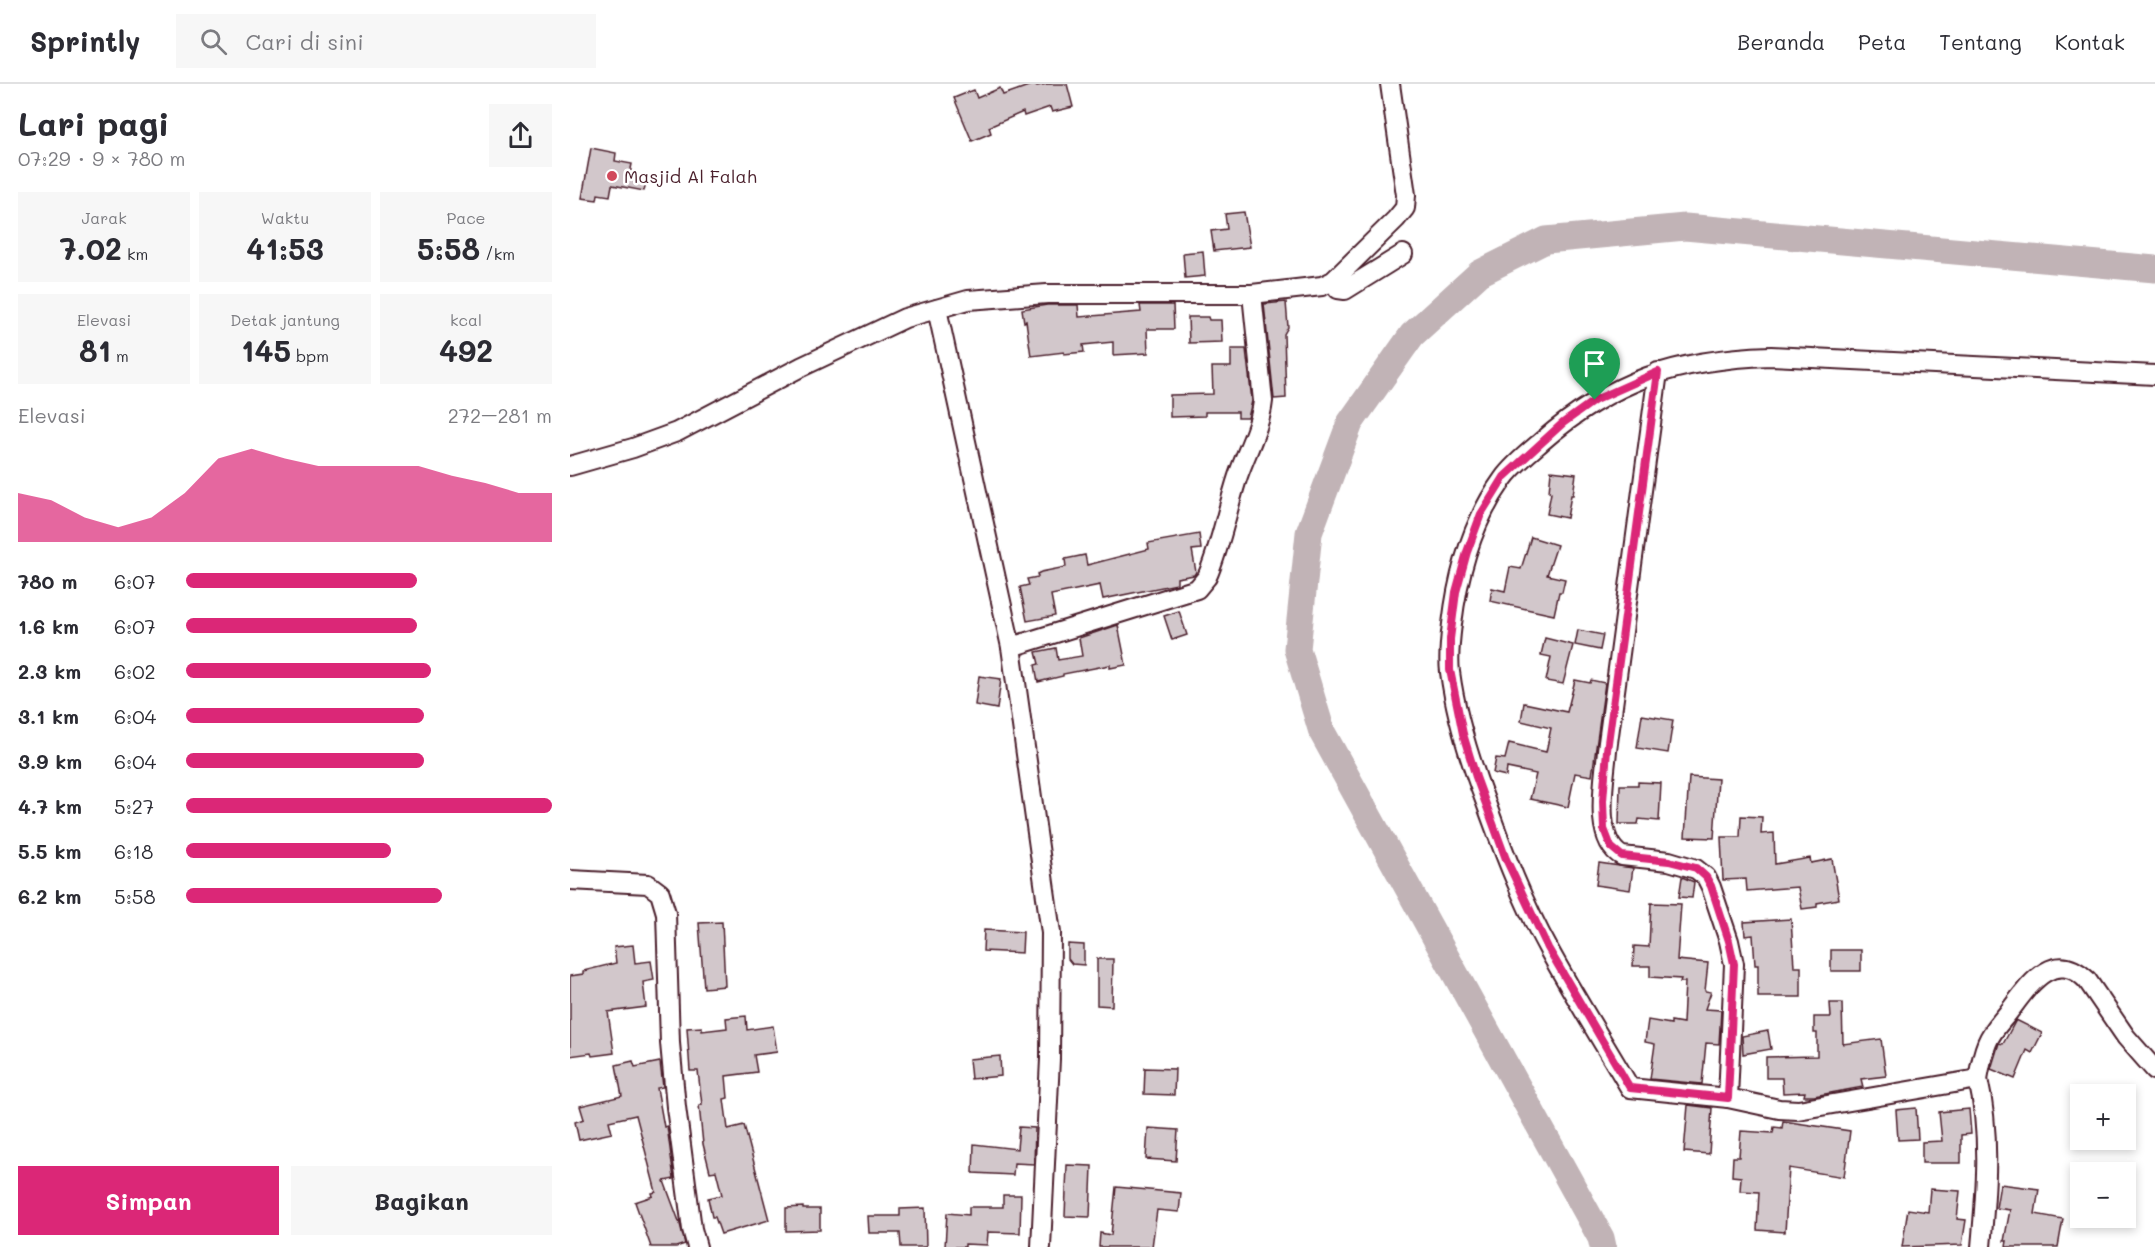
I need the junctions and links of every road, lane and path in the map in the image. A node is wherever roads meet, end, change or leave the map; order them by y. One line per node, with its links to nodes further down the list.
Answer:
1 (1390, 84): 3 (street)
2 (1403, 254): 3 (street)
3 (1333, 281): 4 (street)
4 (1252, 294): 5 (street); 9 (street)
5 (937, 309): 8 (street); 9 (street)
6 (1658, 372): 7 (street); 13 (street); 13 (street)
7 (2155, 375)
8 (570, 466)
9 (1011, 647): 15 (street)
10 (570, 880): 14 (street)
11 (2155, 1070): 12 (street)
12 (1978, 1079): 13 (street); 16 (street)
13 (1728, 1098)
14 (697, 1247)
15 (1041, 1247)
16 (1981, 1247)

